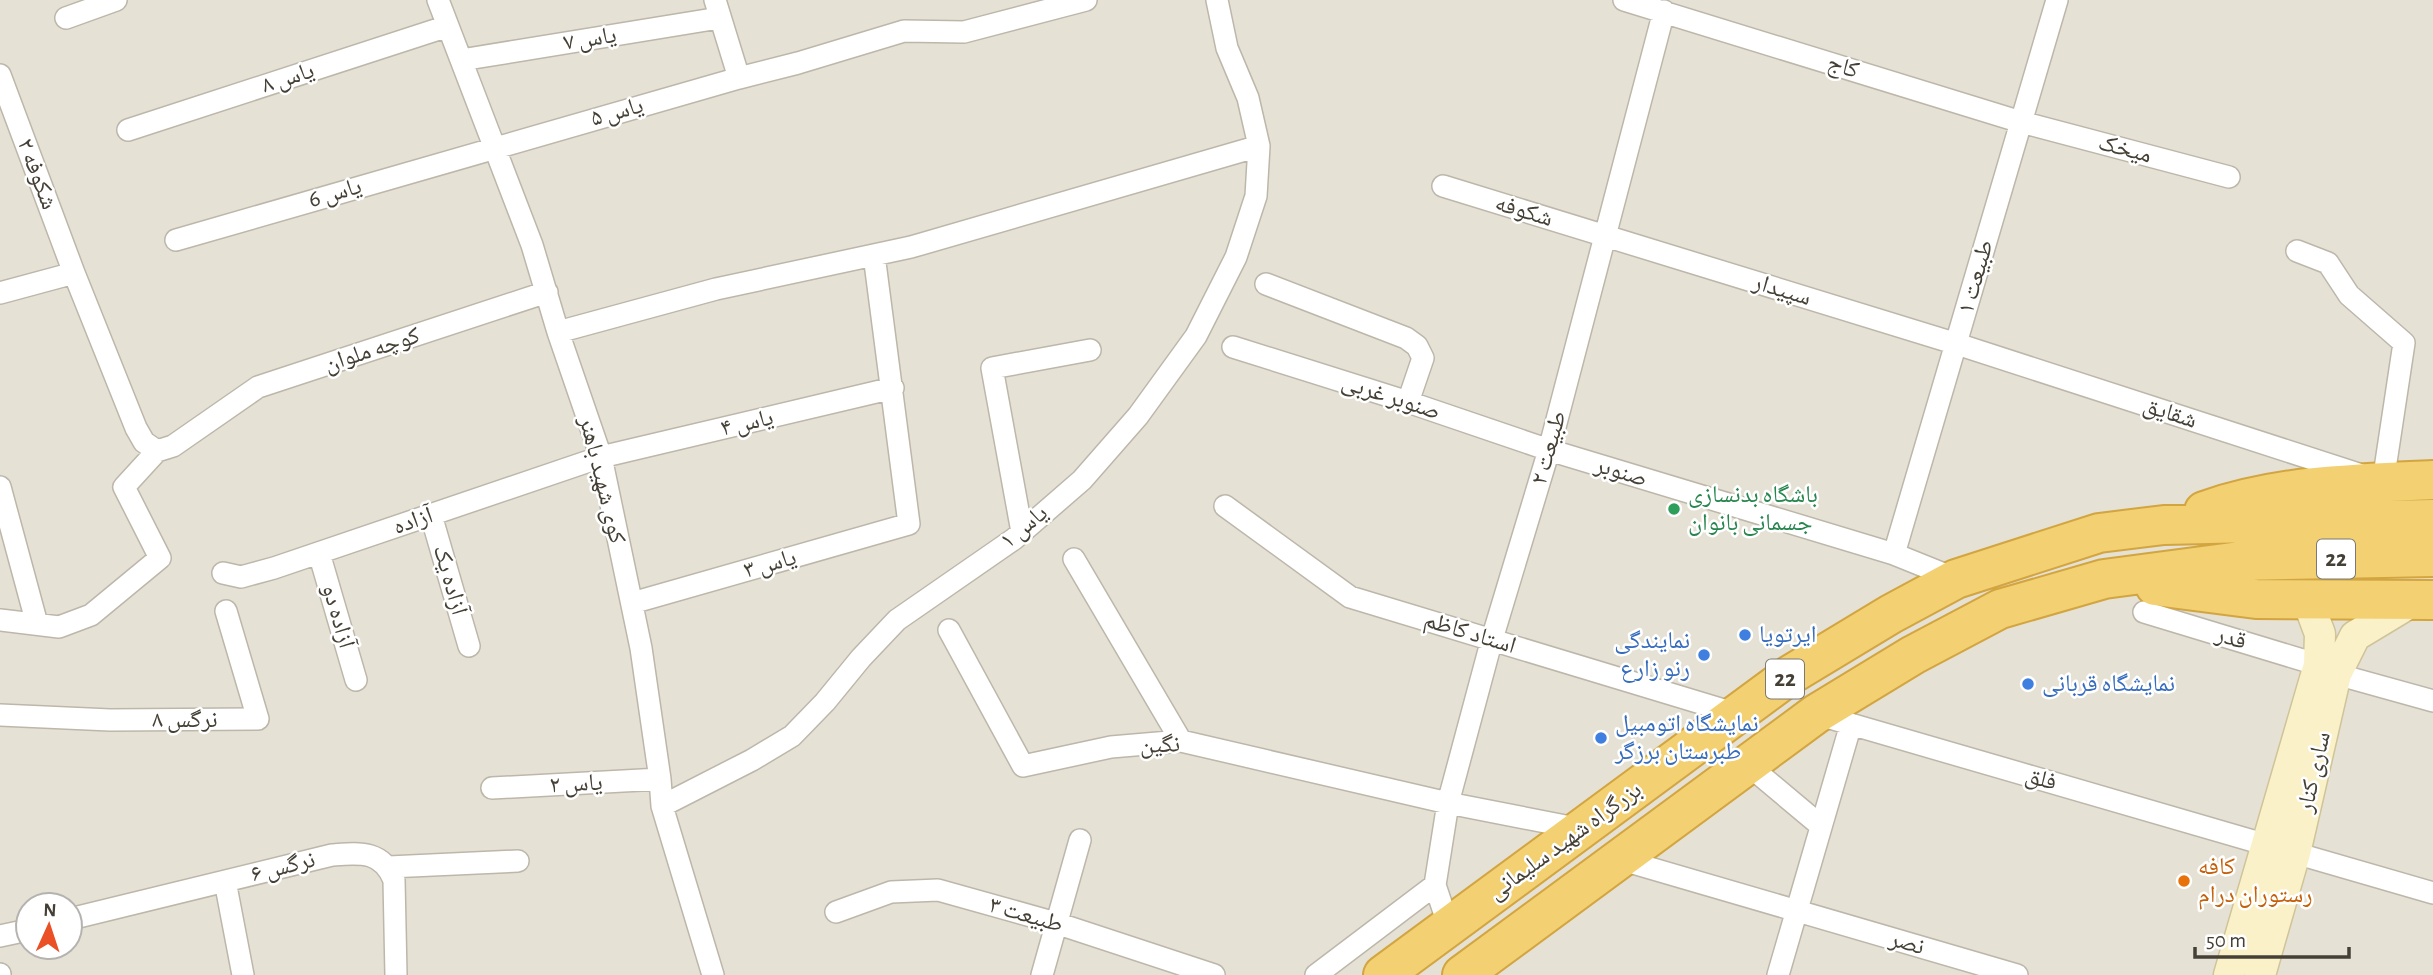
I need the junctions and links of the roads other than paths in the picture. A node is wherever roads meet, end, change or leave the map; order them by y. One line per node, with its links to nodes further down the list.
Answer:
1 (116, 0): 9 (street)
2 (438, 0): 10 (street, کوی شهید باهنر)
3 (1086, 0): 13 (street, یاس ۵)
4 (1217, 0): 16 (street, یاس ۱)
5 (1624, 0): 7 (street, کاج)
6 (2057, 0): 14 (street, طبیعت ۱)
7 (1662, 6): 14 (street, کاج); 20 (street, طبیعت ۲)
8 (717, 9): 11 (street, یاس ۷); 13 (street)
9 (66, 18)
10 (448, 26): 11 (street, کوی شهید باهنر); 15 (street, یاس ۸)
11 (461, 60): 17 (street, کوی شهید باهنر)
12 (0, 75): 24 (street, شکوفه ۲)
13 (739, 78): 17 (street, یاس ۵)
14 (2021, 122): 18 (street, میخک); 29 (street, طبیعت ۱)
15 (128, 130)
16 (1259, 146): 23 (street); 44 (street, یاس ۱)
17 (495, 147): 21 (street, یاس 6); 26 (street, کوی شهید باهنر)
18 (2229, 177)
19 (1443, 186): 20 (street, شکوفه)
20 (1606, 236): 29 (street, سپیدار); 34 (street, طبیعت ۲)
21 (176, 240)
22 (2297, 251): 38 (street)
23 (874, 256): 28 (street); 32 (street)
24 (74, 272): 27 (street); 35 (street, شکوفه ۲)
25 (1266, 284): 33 (street)
26 (547, 292): 28 (street, کوی شهید باهنر); 35 (street, کوچه ملوان)
27 (0, 293)
28 (558, 332): 36 (street, کوی شهید باهنر)
29 (1957, 344): 38 (street, شقایق); 46 (street, طبیعت ۱)
30 (1233, 346): 33 (street, صنوبر غربی)
31 (1090, 350): 44 (street)
32 (893, 388): 36 (street, یاس ۴); 54 (street, یاس ۳)
33 (1408, 402): 34 (street, صنوبر غربی)
34 (1549, 450): 46 (street, صنوبر); 60 (street, طبیعت ۲)
35 (157, 451): 58 (street)
36 (601, 457): 41 (street, آزاده); 54 (street, کوی شهید باهنر)
37 (2433, 480): 38 (highway)
38 (2383, 482): 43 (highway)
39 (0, 487): 58 (street)
40 (1225, 506): 60 (street, استاد کاظم)
41 (431, 515): 45 (street, آزاده); 61 (street, آزاده یک)
42 (2433, 519): 43 (highway, بزرگراه شهید سلیمانی / 22)
43 (2164, 525): 50 (highway, بزرگراه شهید سلیمانی / 22)
44 (1022, 532): 73 (street, یاس ۱)
45 (319, 553): 49 (street, آزاده); 63 (street, آزاده دو)
46 (1895, 554): 50 (street, صنوبر)
47 (2433, 557): 51 (highway, بزرگراه شهید سلیمانی / 22)
48 (1074, 559): 68 (street)
49 (223, 573)
50 (1956, 579): 65 (highway, بزرگراه شهید سلیمانی / 22)
51 (2104, 579): 52 (highway); 67 (highway, بزرگراه شهید سلیمانی / 22)
52 (2307, 600): 53 (highway); 62 (main road, ساری کنار)
53 (2423, 601): 62 (main road, ساری کنار)
54 (632, 603): 70 (street, کوی شهید باهنر)
55 (226, 611): 66 (street, نرگس ۸)
56 (2144, 612): 62 (street, قدر)
57 (0, 620): 58 (street)
58 (37, 624)
59 (949, 630): 68 (street, نگین)
60 (1492, 639): 65 (street, استاد کاظم); 72 (street, طبیعت ۲)
61 (469, 646)
62 (2328, 669): 64 (street, قدر); 77 (main road, ساری کنار)
63 (356, 680)
64 (2433, 701)
65 (1737, 714): 75 (highway, بزرگراه شهید سلیمانی / 22)
66 (0, 715)
67 (1833, 719): 69 (highway, بزرگراه شهید سلیمانی / 22); 74 (street); 77 (street, فلق)
68 (1181, 741): 72 (street, نگین)
69 (1747, 764): 74 (street); 78 (highway, بزرگراه شهید سلیمانی / 22)
70 (660, 779): 71 (street, یاس ۲); 73 (street, کوی شهید باهنر)
71 (492, 788)
72 (1448, 803): 75 (street, نگین); 82 (street, طبیعت ۲)
73 (662, 806): 91 (street, کوی شهید باهنر)
74 (1821, 826): 84 (street)
75 (1581, 829): 88 (highway, بزرگراه شهید سلیمانی / 22)
76 (1080, 840): 87 (street)
77 (2281, 849): 83 (street, فلق); 99 (main road, ساری کنار); 100 (main road, ساری کنار)
78 (1619, 859): 84 (street, نصر); 96 (highway, بزرگراه شهید سلیمانی / 22)
79 (518, 861): 80 (street)
80 (389, 867): 81 (street, نرگس ۶); 90 (street)
81 (225, 881): 86 (street, نرگس ۶); 89 (street)
82 (1435, 885): 88 (street); 94 (street)
83 (2433, 893)
84 (1797, 911): 97 (street); 98 (street, نصر)
85 (836, 912): 87 (street, طبیعت ٣)
86 (84, 916)
87 (1056, 923): 92 (street); 93 (street, طبیعت ٣)
88 (1449, 927): 95 (highway, بزرگراه شهید سلیمانی / 22)
89 (243, 975)
90 (396, 975)
91 (713, 975)
92 (1042, 975)
93 (1214, 975)
94 (1316, 975)
95 (1383, 975)
96 (1462, 975)
97 (1778, 975)
98 (2017, 975)
99 (2229, 975)
100 (2260, 975)

